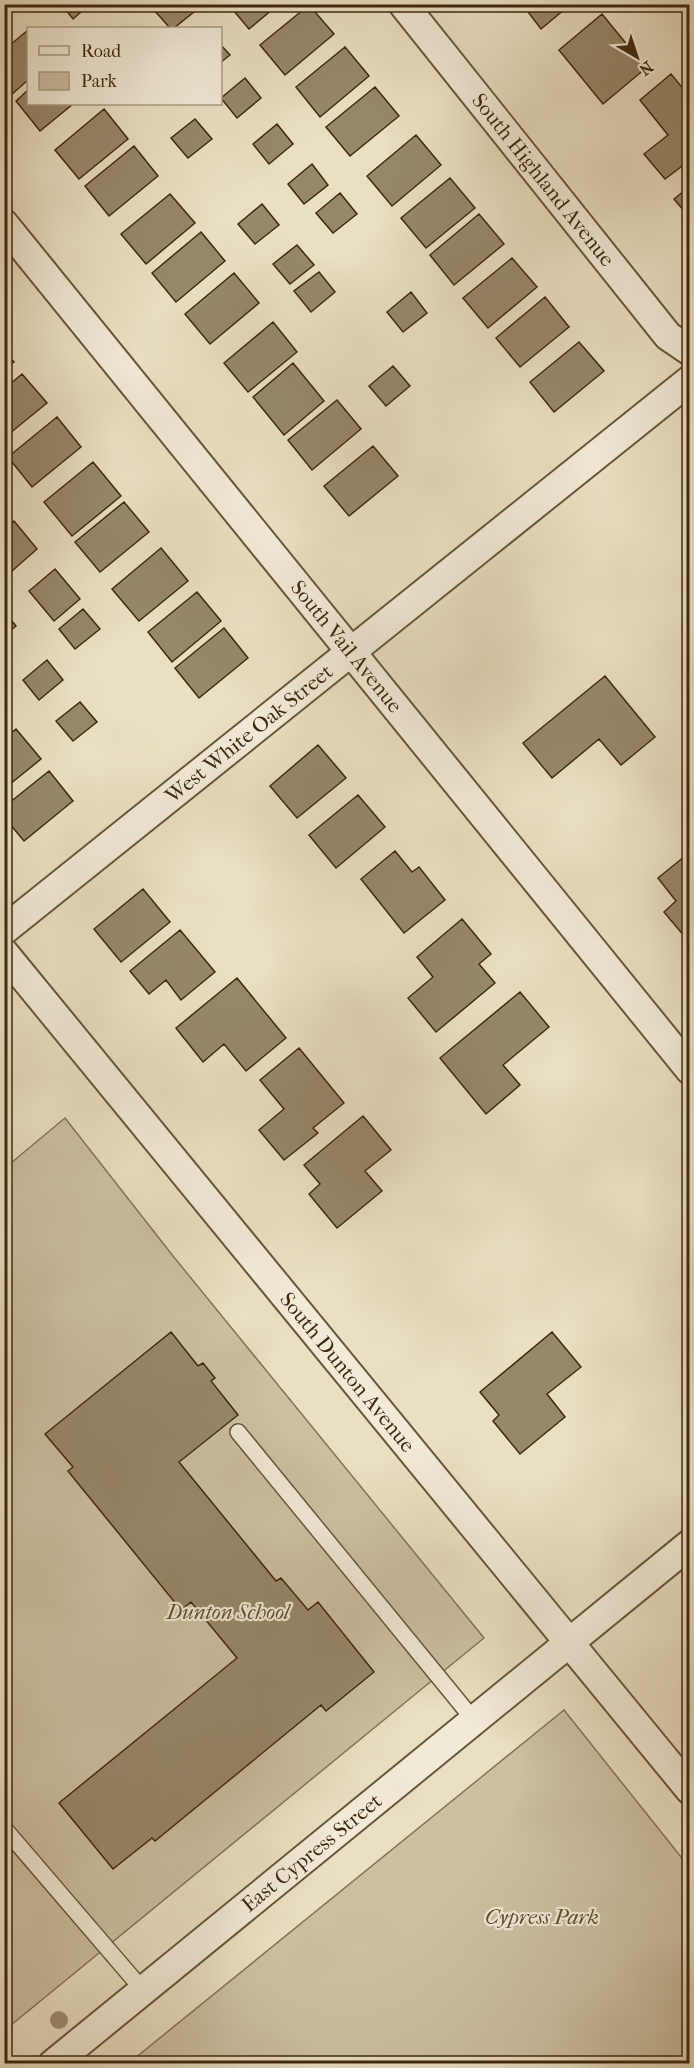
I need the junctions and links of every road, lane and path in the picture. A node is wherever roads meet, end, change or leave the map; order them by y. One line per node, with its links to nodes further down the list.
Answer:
1 (403, 4): 3 (street, South Highland Avenue)
2 (4, 224): 5 (street, South Vail Avenue)
3 (690, 351)
4 (690, 380): 5 (street, West White Oak Street)
5 (349, 652): 6 (street, West White Oak Street); 8 (street, South Vail Avenue)
6 (4, 930)
7 (4, 953): 11 (street, South Dunton Avenue)
8 (690, 1070)
9 (238, 1431): 12 (lane)
10 (690, 1544): 11 (street, East Cypress Street)
11 (570, 1642): 12 (street, East Cypress Street); 13 (street, South Dunton Avenue)
12 (473, 1719): 15 (street, East Cypress Street)
13 (690, 1790)
14 (4, 1828): 15 (lane)
15 (142, 1989): 16 (street, East Cypress Street)
16 (53, 2064)

